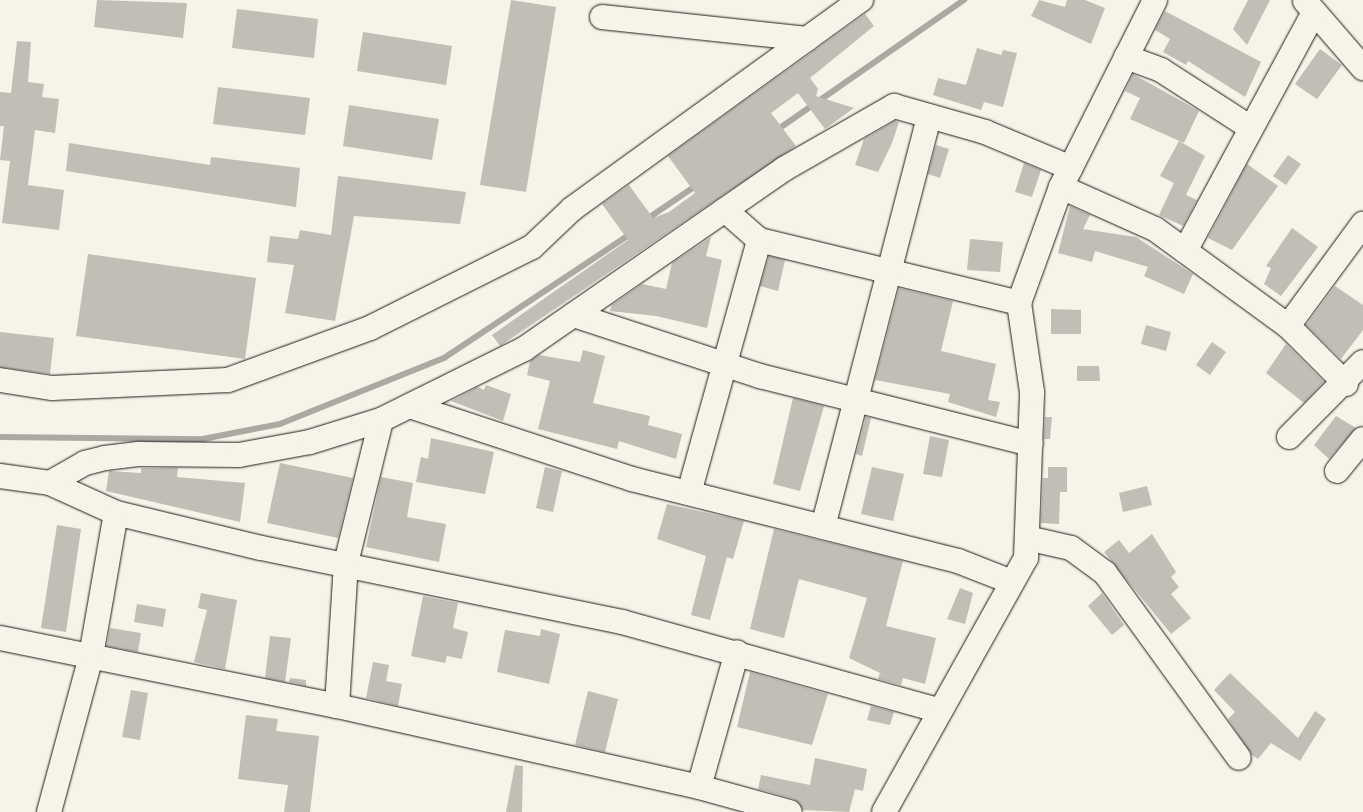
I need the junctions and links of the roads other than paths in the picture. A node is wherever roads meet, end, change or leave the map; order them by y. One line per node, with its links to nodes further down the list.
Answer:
1 (827, 0): 6 (street)
2 (861, 0): 6 (street)
3 (1155, 0): 7 (street)
4 (1309, 6): 8 (street); 10 (street)
5 (602, 18): 6 (street)
6 (815, 33): 22 (street)
7 (1126, 57): 10 (street); 11 (street)
8 (1363, 68)
9 (929, 116): 11 (street); 12 (street); 16 (street)
10 (1251, 128): 15 (street)
11 (1066, 177): 15 (street); 17 (street)
12 (725, 210): 14 (street); 18 (street)
13 (1363, 224): 19 (street)
14 (759, 240): 16 (street); 21 (street)
15 (1184, 251): 19 (street)
16 (889, 272): 17 (street); 24 (street)
17 (1019, 303): 29 (street)
18 (574, 315): 21 (street); 25 (street)
19 (1288, 326): 23 (street)
20 (1363, 362): 23 (street)
21 (725, 364): 24 (street); 33 (street)
22 (0, 380)
23 (1346, 384): 27 (street)
24 (856, 400): 29 (street); 35 (street)
25 (410, 406): 26 (street); 33 (street)
26 (381, 420): 32 (street); 37 (street)
27 (1290, 437)
28 (1363, 439): 30 (street)
29 (1031, 444): 36 (street)
30 (1337, 471)
31 (0, 476): 32 (street)
32 (50, 483): 34 (street)
33 (689, 493): 35 (street)
34 (116, 513): 37 (street); 41 (street)
35 (823, 527): 38 (street)
36 (1027, 538): 38 (street); 44 (street)
37 (346, 563): 40 (street); 42 (street)
38 (1012, 582): 43 (street)
39 (0, 638): 41 (street)
40 (737, 652): 43 (street); 45 (street)
41 (91, 656): 42 (street); 46 (street)
42 (336, 706): 45 (street)
43 (938, 710): 48 (street)
44 (1239, 758)
45 (699, 787): 47 (street)
46 (49, 812)
47 (790, 812)
48 (884, 812)

